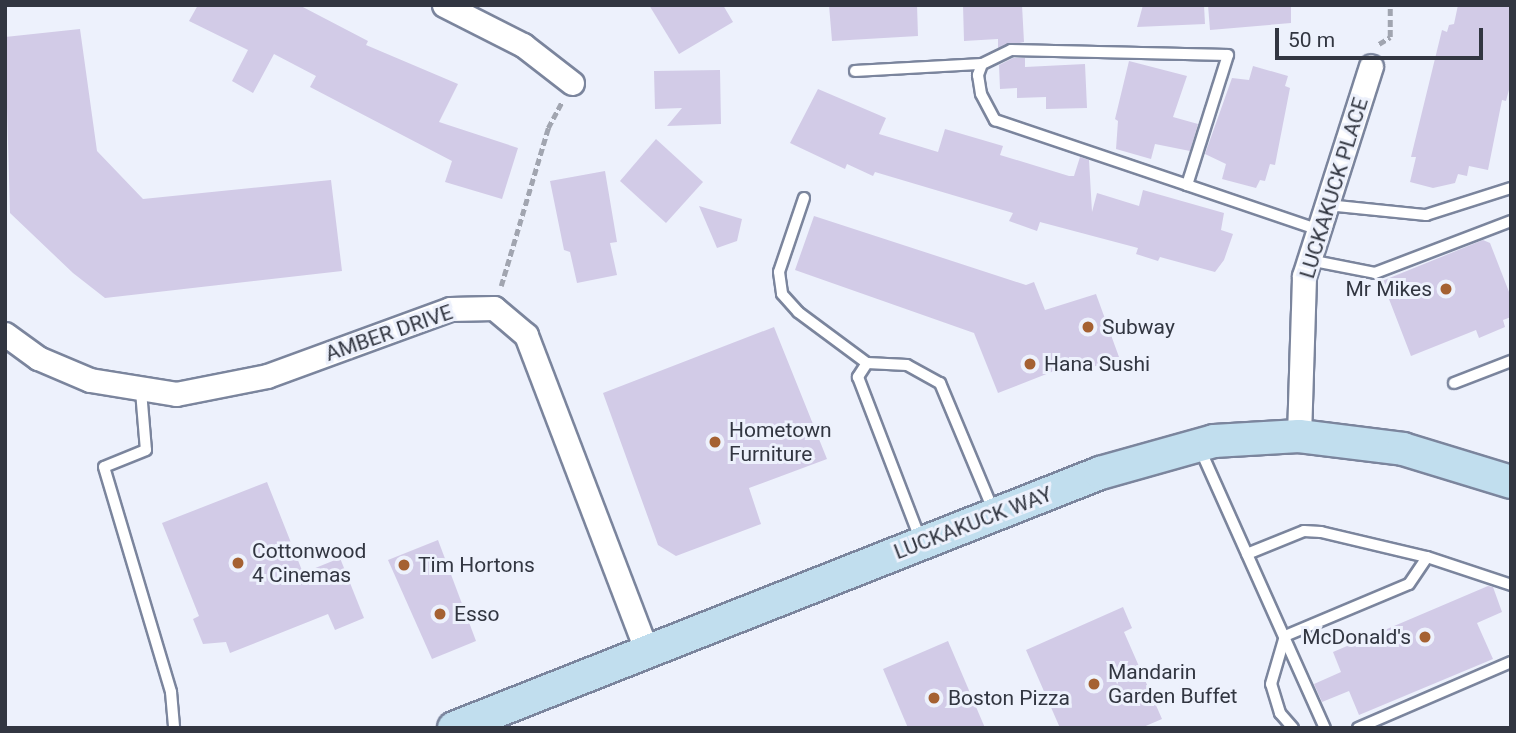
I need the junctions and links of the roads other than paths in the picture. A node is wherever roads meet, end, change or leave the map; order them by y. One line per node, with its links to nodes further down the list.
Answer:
1 (444, 5): 5 (street)
2 (982, 64): 4 (lane); 6 (lane); 6 (lane)
3 (1371, 66): 9 (street, LUCKAKUCK PLACE)
4 (855, 71)
5 (572, 83)
6 (1187, 185): 11 (lane)
7 (1511, 188): 9 (lane)
8 (804, 198): 15 (lane)
9 (1327, 205): 11 (street, LUCKAKUCK PLACE)
10 (1511, 221): 12 (lane)
11 (1319, 230): 12 (street, LUCKAKUCK PLACE)
12 (1309, 260): 18 (street, LUCKAKUCK PLACE)
13 (5, 334): 17 (street, AMBER DRIVE)
14 (1511, 361): 16 (lane)
15 (867, 363): 21 (lane); 22 (lane)
16 (1454, 383)
17 (141, 391): 27 (street, AMBER DRIVE); 29 (lane)
18 (1299, 436): 19 (street, LUCKAKUCK WAY); 20 (street, LUCKAKUCK WAY)
19 (1198, 445): 21 (street, LUCKAKUCK WAY); 23 (lane)
20 (1511, 482)
21 (995, 515): 22 (street, LUCKAKUCK WAY)
22 (922, 543): 27 (street, LUCKAKUCK WAY)
23 (1247, 554): 24 (lane); 26 (lane)
24 (1427, 557): 25 (lane); 26 (lane)
25 (1511, 585)
26 (1285, 636): 31 (lane); 32 (lane)
27 (647, 652): 30 (street, LUCKAKUCK WAY)
28 (1511, 662): 33 (lane)
29 (174, 728)
30 (454, 728)
31 (1293, 728)
32 (1325, 728)
33 (1358, 728)

